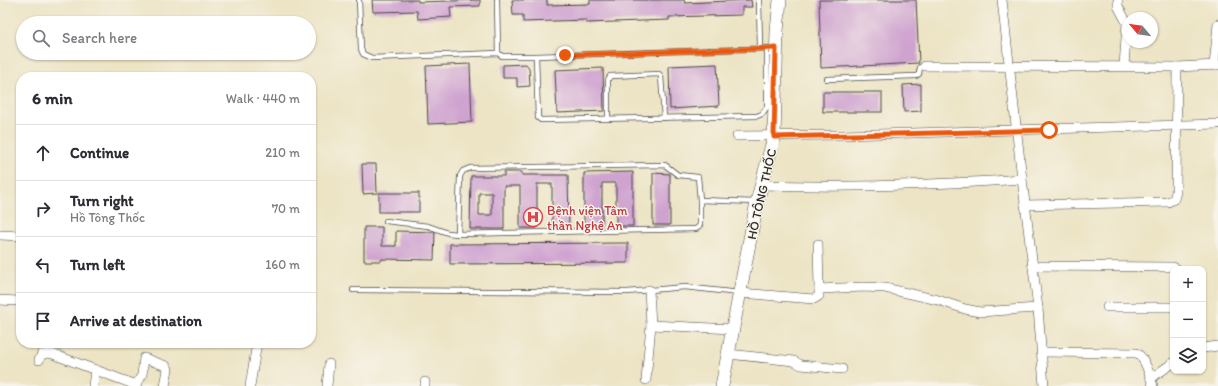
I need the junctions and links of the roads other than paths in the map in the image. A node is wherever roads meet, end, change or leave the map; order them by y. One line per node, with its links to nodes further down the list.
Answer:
1 (359, 0): 10 (lane)
2 (497, 0): 10 (lane)
3 (759, 0): 8 (lane)
4 (780, 0): 9 (street, HỒ TÔNG THỐC)
5 (1002, 0): 15 (street)
6 (1118, 0): 13 (street)
7 (1218, 24): 14 (street)
8 (760, 48): 9 (lane); 11 (lane)
9 (771, 48): 19 (lane); 24 (street, HỒ TÔNG THỐC)
10 (498, 53): 11 (lane)
11 (536, 56): 18 (lane)
12 (925, 66): 15 (street); 17 (lane)
13 (1124, 66): 15 (street); 16 (street)
14 (1216, 66): 16 (street)
15 (1011, 67): 22 (street)
16 (1177, 67): 21 (street)
17 (827, 79)
18 (608, 118): 19 (lane); 19 (lane)
19 (664, 118)
20 (1218, 124): 21 (street)
21 (1176, 125): 22 (street); 29 (street)
22 (1017, 131): 24 (street); 25 (street)
23 (736, 136): 24 (street)
24 (774, 137): 26 (street, HỒ TÔNG THỐC)
25 (1022, 179): 26 (street); 29 (street)
26 (762, 185): 28 (street, HỒ TÔNG THỐC)
27 (700, 200): 28 (lane); 31 (lane); 31 (lane)
28 (758, 202): 40 (street, HỒ TÔNG THỐC)
29 (1025, 205): 35 (street)
30 (386, 221): 31 (lane)
31 (458, 234)
32 (0, 235): 33 (street)
33 (16, 236)
34 (818, 244): 37 (street)
35 (1033, 266): 36 (street); 45 (street)
36 (1170, 267)
37 (819, 289): 40 (street); 45 (street)
38 (354, 290): 39 (lane)
39 (649, 290): 40 (lane); 46 (street)
40 (740, 293): 47 (street, HỒ TÔNG THỐC)
41 (0, 300): 42 (street)
42 (16, 301)
43 (1107, 307): 44 (street)
44 (1170, 307)
45 (1038, 308): 51 (street)
46 (652, 325): 47 (street); 58 (street)
47 (733, 329): 52 (street, HỒ TÔNG THỐC)
48 (1218, 346): 50 (street)
49 (256, 348): 62 (street)
50 (1206, 348)
51 (1042, 352): 59 (street); 65 (street)
52 (728, 354): 56 (street); 64 (street, HỒ TÔNG THỐC)
53 (39, 360): 57 (street)
54 (329, 364): 63 (street)
55 (1170, 366): 59 (street)
56 (842, 369)
57 (94, 370): 60 (street); 61 (street)
58 (646, 380)
59 (1152, 382)
60 (93, 386)
61 (165, 386)
62 (250, 386)
63 (327, 386)
64 (722, 386)
65 (1044, 386)

